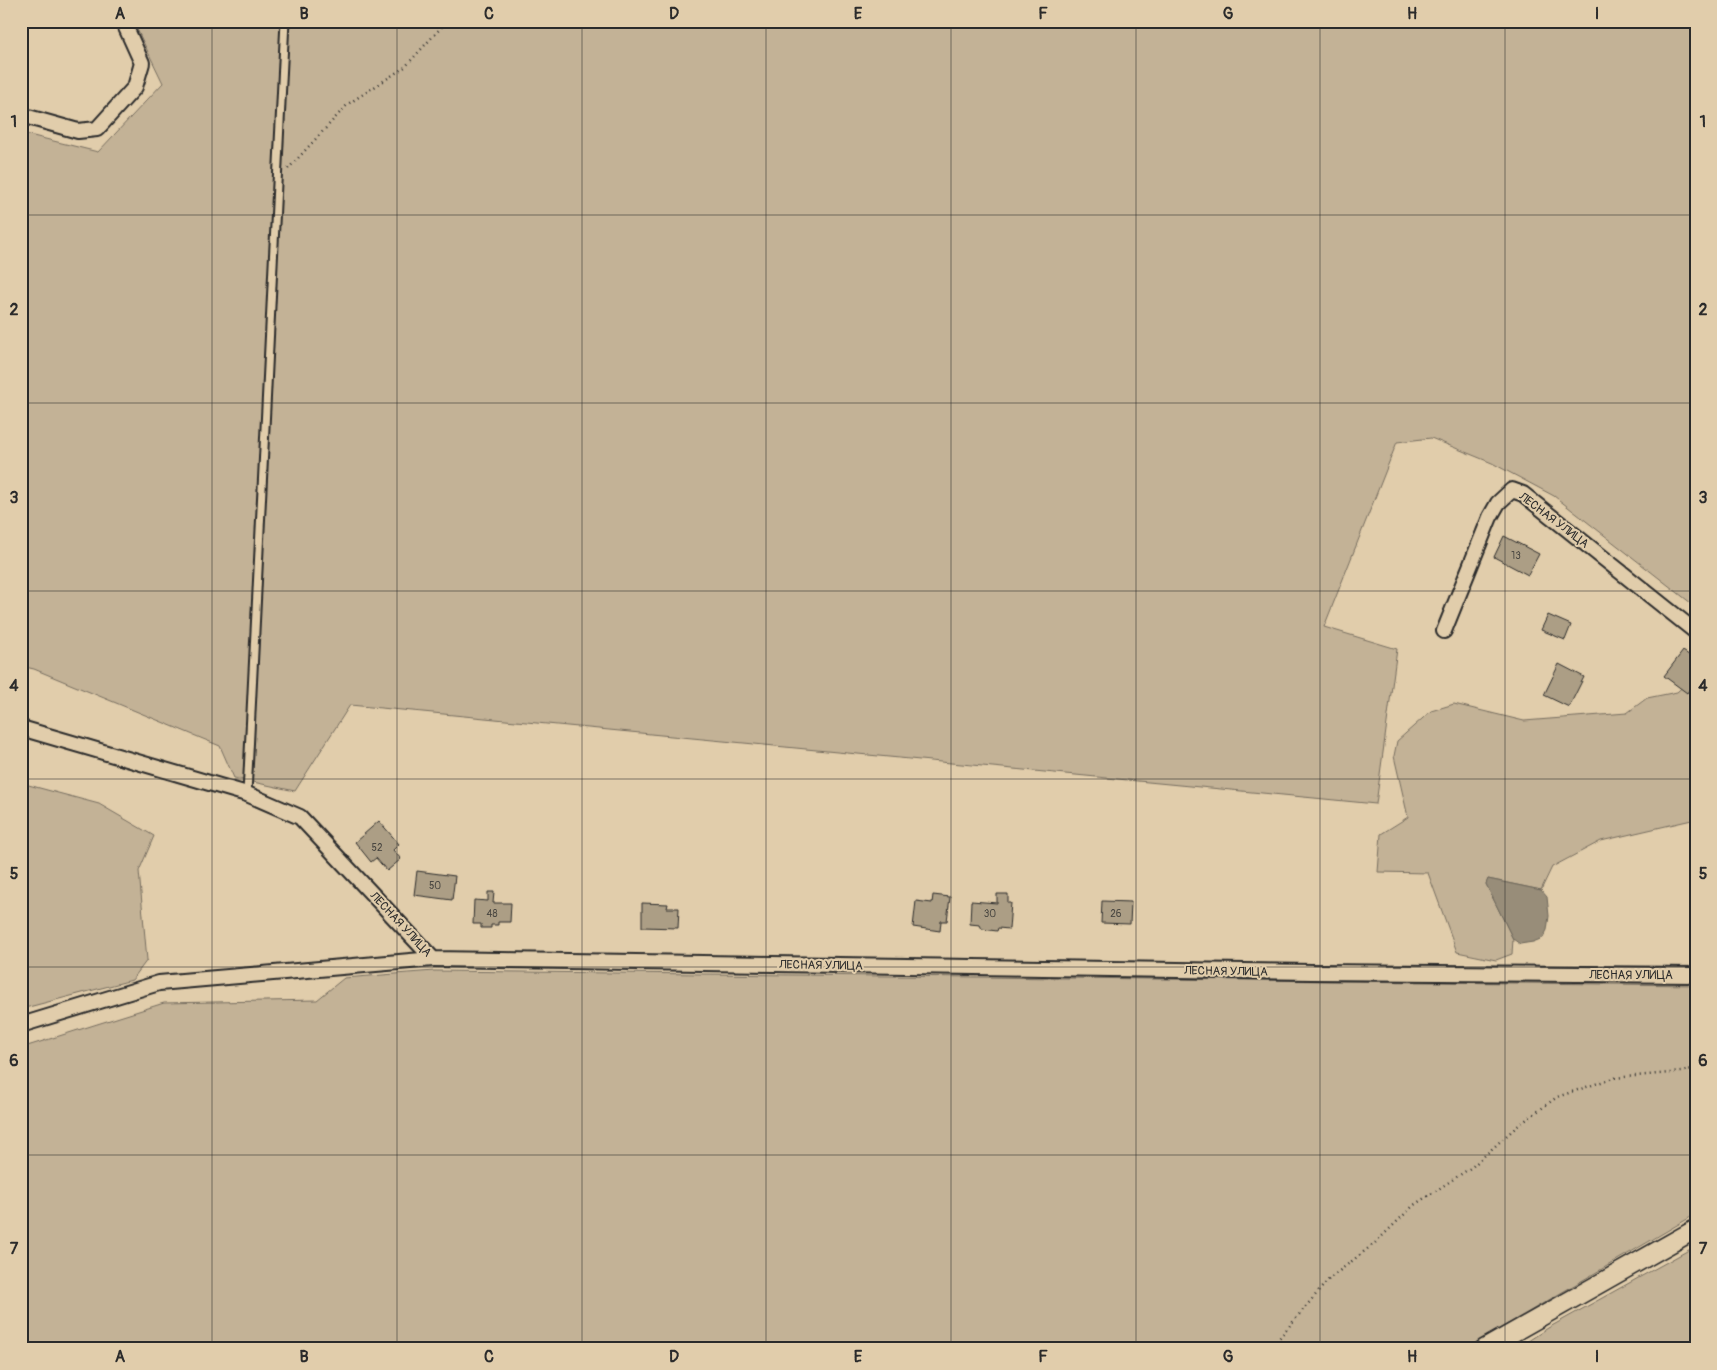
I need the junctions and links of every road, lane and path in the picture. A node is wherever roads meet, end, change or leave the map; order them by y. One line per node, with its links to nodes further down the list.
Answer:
1 (124, 21): 4 (street)
2 (285, 21): 5 (lane)
3 (447, 21): 5 (path)
4 (21, 115)
5 (276, 183): 9 (lane)
6 (1444, 631): 7 (street, ЛЕСНАЯ УЛИЦА)
7 (1696, 632)
8 (21, 728): 9 (street, ЛЕСНАЯ УЛИЦА)
9 (247, 794): 10 (street, ЛЕСНАЯ УЛИЦА)
10 (433, 959): 11 (street, ЛЕСНАЯ УЛИЦА); 12 (street)
11 (1696, 976)
12 (21, 1025)
13 (1696, 1068): 15 (path)
14 (1696, 1229): 16 (street)
15 (1270, 1349)
16 (1484, 1349)

